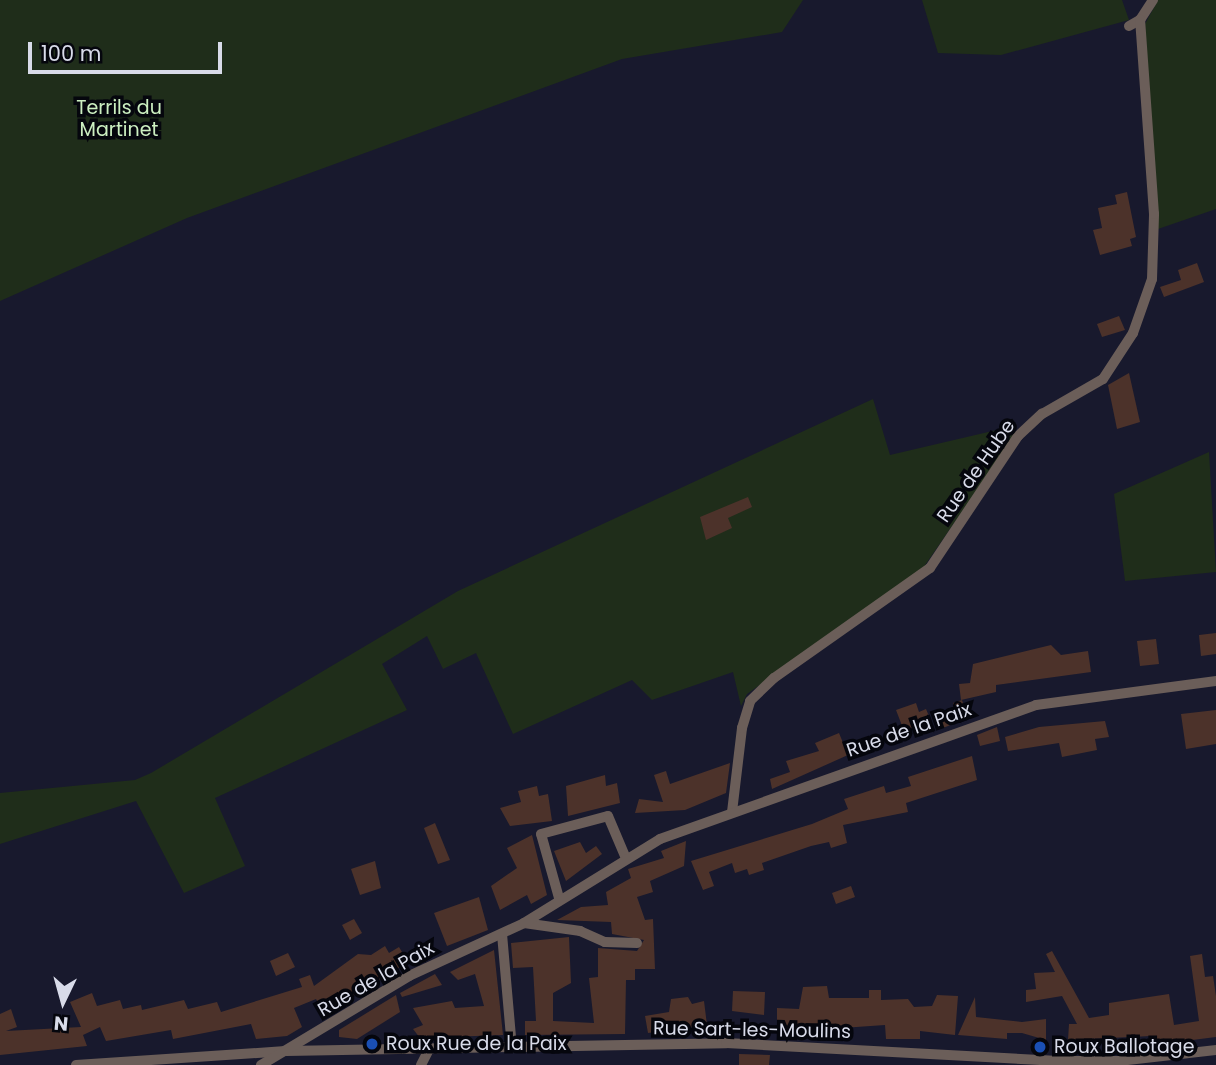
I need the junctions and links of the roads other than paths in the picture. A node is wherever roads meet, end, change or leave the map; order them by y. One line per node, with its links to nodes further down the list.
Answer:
1 (1153, 0): 2 (street)
2 (1140, 20): 3 (street); 5 (street, Rue de Hube)
3 (1129, 26)
4 (1216, 681): 5 (street, Rue de la Paix)
5 (732, 812): 6 (street, Rue de la Paix)
6 (625, 856): 7 (street, Rue de la Paix); 7 (street)
7 (559, 898): 8 (street, Rue de la Paix)
8 (524, 923): 9 (street, Rue de la Paix); 10 (street)
9 (502, 934): 11 (street); 14 (street, Rue de la Paix)
10 (636, 943)
11 (512, 1048): 12 (street, Rue Sart-les-Moulins); 15 (street, Rue Sart-les-Moulins)
12 (429, 1049): 14 (street, Rue Sart-les-Moulins); 18 (street)
13 (1216, 1050): 15 (street, Rue Sart-les-Moulins)
14 (286, 1051): 16 (street, Rue Sart-les-Moulins); 17 (street, Rue de la Paix)
15 (1119, 1063)
16 (76, 1065)
17 (261, 1065)
18 (421, 1065)

